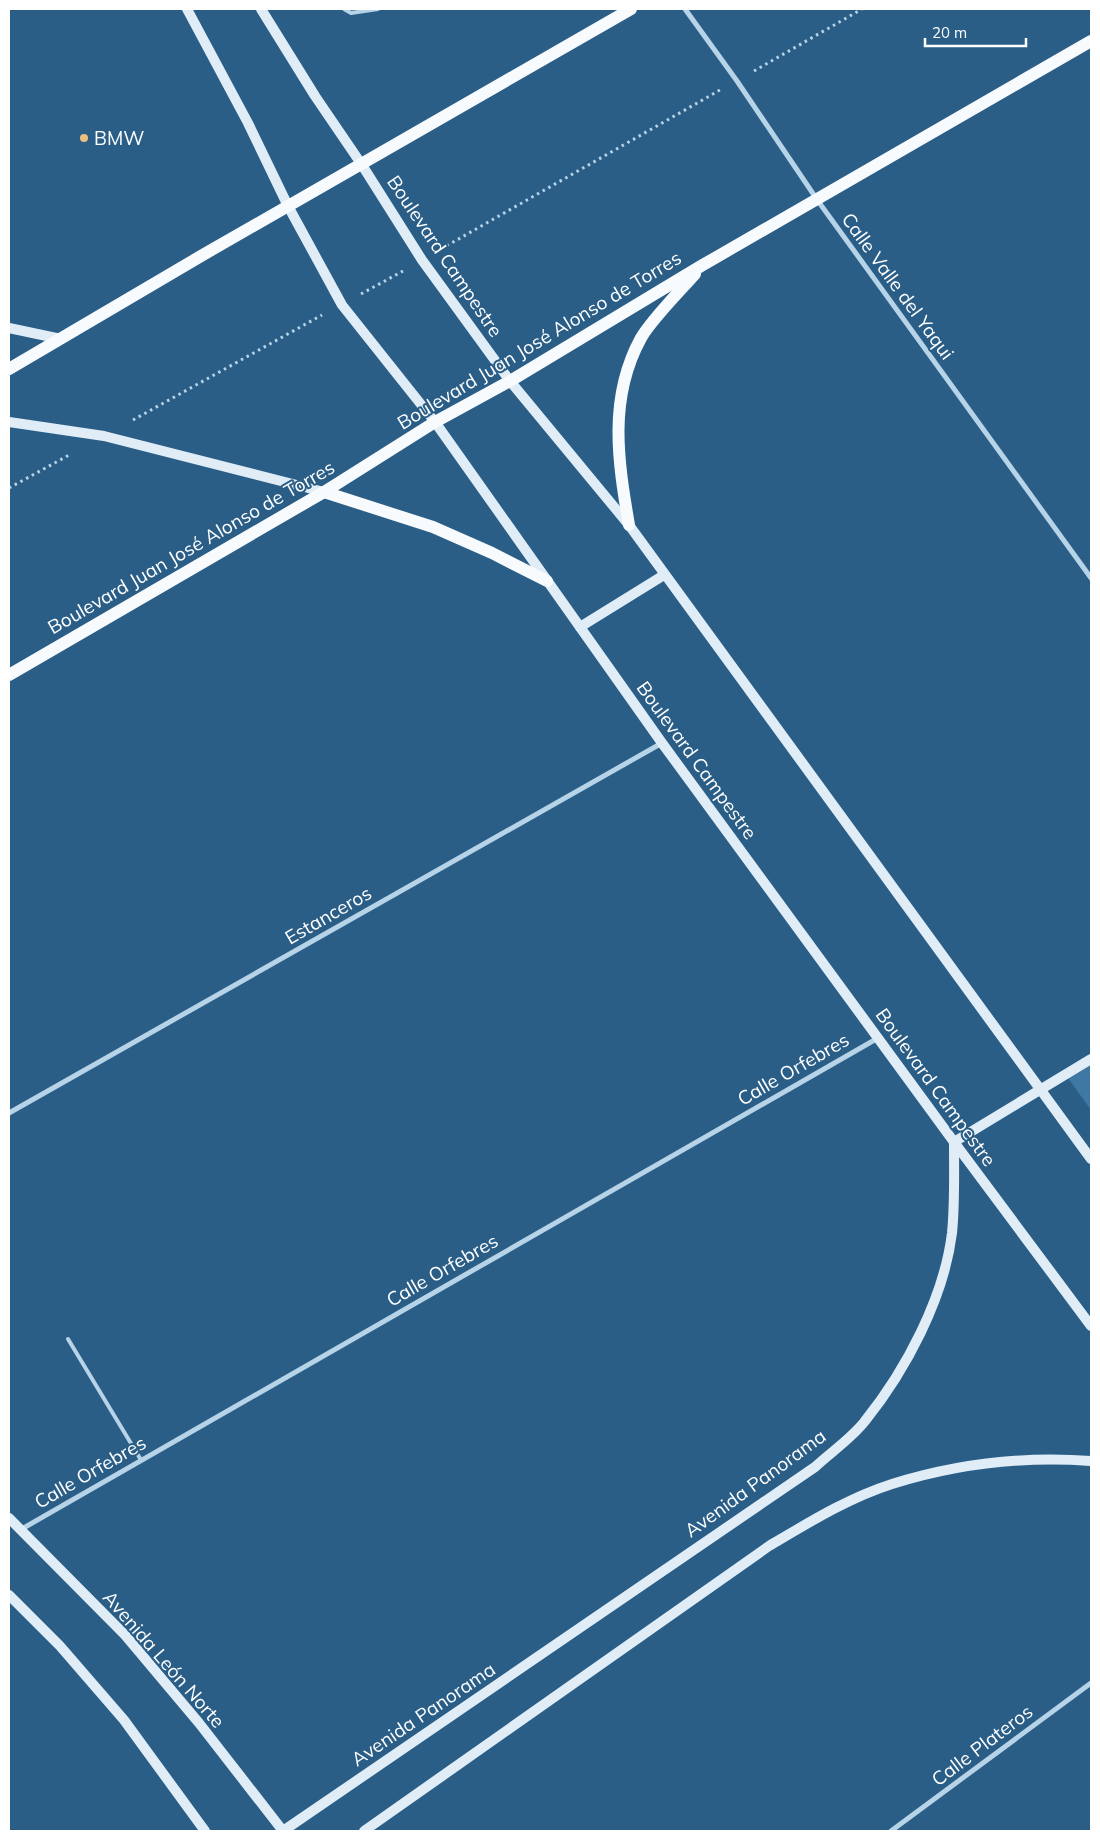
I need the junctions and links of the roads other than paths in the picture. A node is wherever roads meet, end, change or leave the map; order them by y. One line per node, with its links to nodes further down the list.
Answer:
1 (187, 9): 10 (main road, Boulevard Campestre)
2 (261, 9): 8 (main road, Boulevard Campestre)
3 (344, 9): 4 (lane)
4 (378, 9)
5 (631, 9): 8 (main road)
6 (685, 9): 9 (street, Calle Valle del Yaqui)
7 (1091, 41): 9 (main road, Boulevard Juan José Alonso de Torres)
8 (362, 165): 10 (main road); 15 (main road, Boulevard Campestre)
9 (818, 201): 11 (main road, Boulevard Juan José Alonso de Torres); 21 (street, Calle Valle del Yaqui)
10 (288, 206): 13 (main road); 17 (main road, Boulevard Campestre)
11 (701, 266): 15 (main road, Boulevard Juan José Alonso de Torres); 19 (main road)
12 (9, 328): 13 (main road)
13 (61, 339): 14 (main road)
14 (9, 369)
15 (510, 381): 17 (main road, Boulevard Juan José Alonso de Torres); 19 (main road, Boulevard Campestre)
16 (9, 422): 18 (main road)
17 (435, 422): 18 (main road, Boulevard Juan José Alonso de Torres); 22 (main road, Boulevard Campestre)
18 (324, 492): 22 (main road); 24 (main road, Boulevard Juan José Alonso de Torres)
19 (629, 525): 20 (main road, Boulevard Campestre)
20 (664, 575): 23 (main road); 28 (main road, Boulevard Campestre)
21 (1091, 578)
22 (548, 581): 23 (main road, Boulevard Campestre)
23 (580, 627): 25 (main road, Boulevard Campestre)
24 (9, 675)
25 (662, 742): 26 (main road, Boulevard Campestre); 29 (street, Estanceros)
26 (879, 1037): 30 (main road, Boulevard Campestre); 34 (street, Calle Orfebres)
27 (1091, 1059): 28 (main road)
28 (1042, 1090): 30 (main road); 31 (main road, Boulevard Campestre)
29 (9, 1113)
30 (954, 1142): 32 (main road, Boulevard Campestre); 41 (main road, Avenida Panorama)
31 (1091, 1159)
32 (1091, 1326)
33 (68, 1340): 34 (lane)
34 (141, 1460): 37 (street, Calle Orfebres)
35 (1091, 1461): 42 (main road)
36 (9, 1518): 37 (main road, Avenida León Norte)
37 (19, 1530): 41 (main road, Avenida León Norte)
38 (9, 1595): 40 (main road)
39 (1091, 1683): 43 (street, Calle Plateros)
40 (205, 1831)
41 (283, 1831)
42 (364, 1831)
43 (892, 1831)

